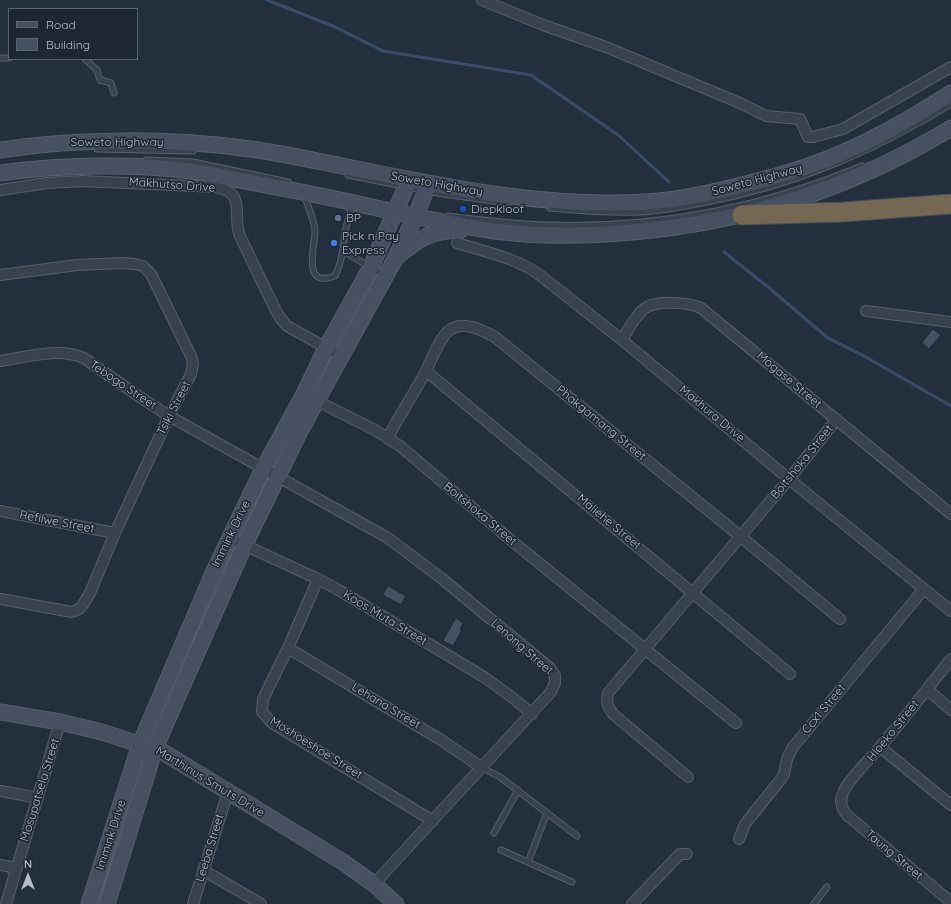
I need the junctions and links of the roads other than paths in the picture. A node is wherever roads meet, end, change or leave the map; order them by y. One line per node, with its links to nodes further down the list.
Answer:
1 (482, 0): 3 (street)
2 (86, 60): 4 (lane)
3 (951, 67)
4 (114, 93)
5 (951, 93): 19 (main road, Soweto Highway)
6 (951, 104): 26 (lane, Soweto Highway)
7 (951, 128): 29 (main road, Soweto Highway)
8 (2, 147): 18 (main road, Soweto Highway)
9 (94, 149): 10 (lane, Soweto Highway)
10 (202, 151)
11 (258, 156): 12 (lane)
12 (271, 158)
13 (139, 160): 20 (lane, Soweto Highway)
14 (868, 163): 28 (lane, Soweto Highway)
15 (0, 167): 16 (lane, Soweto Highway)
16 (6, 169): 20 (main road, Soweto Highway)
17 (343, 174): 18 (lane, Soweto Highway)
18 (407, 183): 19 (main road, Soweto Highway); 27 (main road, Immink Drive)
19 (427, 187): 24 (lane, Soweto Highway); 27 (main road, Immink Drive)
20 (298, 188): 23 (main road, Soweto Highway); 32 (lane)
21 (0, 190): 40 (street, Makhutso Drive)
22 (331, 192): 23 (lane, Soweto Highway)
23 (360, 201): 27 (main road, Soweto Highway); 32 (lane)
24 (513, 204)
25 (951, 204): 29 (highway)
26 (543, 207)
27 (407, 210): 30 (main road, Soweto Highway); 33 (main road, Immink Drive); 34 (main road, Immink Drive)
28 (442, 215)
29 (742, 216): 30 (main road, Soweto Highway)
30 (492, 230): 33 (main road)
31 (457, 243): 39 (street, Makhura Drive)
32 (343, 251): 34 (lane)
33 (395, 259): 36 (main road, Immink Drive)
34 (371, 267): 36 (lane); 40 (main road, Immink Drive)
35 (0, 275): 46 (street, Tsiki Street)
36 (385, 276): 41 (main road, Immink Drive)
37 (866, 311): 38 (street)
38 (950, 323)
39 (622, 340): 47 (street, Mogase Street); 51 (street, Makhura Drive)
40 (326, 348): 41 (street, Makhutso Drive); 44 (main road, Immink Drive)
41 (341, 356): 45 (main road, Immink Drive)
42 (0, 361): 46 (street, Tebogo Street)
43 (426, 371): 48 (street, Phakgamang Street); 55 (street, Phakgamang Street); 60 (street, Maliehe Street)
44 (304, 394): 45 (street, Boitshoka Street); 49 (main road, Immink Drive)
45 (317, 401): 48 (street, Boitshoka Street); 50 (main road, Immink Drive)
46 (169, 416): 49 (street, Tebogo Street); 54 (street, Tsiki Street)
47 (836, 420): 51 (street, Boitshoka Street); 53 (street, Mogase Street)
48 (388, 437): 65 (street, Boitshoka Street)
49 (263, 469): 50 (street, Tebogo Street); 56 (main road, Immink Drive)
50 (278, 476): 57 (main road, Immink Drive); 71 (street, Lenong Street)
51 (789, 479): 55 (street, Boitshoka Street); 59 (street, Makhura Drive)
52 (0, 511): 54 (street, Refilwe Street)
53 (951, 514)
54 (115, 533): 61 (street, Tsiki Street)
55 (740, 536): 60 (street, Boitshoka Street); 63 (street, Phakgamang Street)
56 (230, 538): 57 (street, Koos Muta Street); 74 (main road, Immink Drive)
57 (245, 544): 58 (street, Koos Muta Street); 76 (main road, Immink Drive)
58 (318, 579): 64 (street, Moshoeshoe Street); 71 (street, Koos Muta Street)
59 (924, 589): 62 (street, Makhura Drive); 89 (street, Ccx1 Street)
60 (693, 592): 65 (street, Boitshoka Street); 67 (street, Maliehe Street)
61 (0, 599)
62 (951, 611)
63 (840, 619)
64 (288, 648): 77 (street, Lehana Street); 86 (street, Moshoeshoe Street)
65 (645, 650): 73 (street, Boitshoka Street); 78 (street, Boitshoka Street)
66 (951, 659): 68 (street, Hloeko Street)
67 (790, 674)
68 (926, 690): 69 (street); 75 (street, Hloeko Street)
69 (951, 710)
70 (0, 712): 72 (main road, Marthinus Smuts Drive)
71 (532, 714): 77 (street, Lenong Street)
72 (60, 722): 74 (main road, Marthinus Smuts Drive); 82 (street, Mosupatsela Street)
73 (736, 723)
74 (140, 744): 76 (main road, Marthinus Smuts Drive); 101 (main road, Immink Drive)
75 (880, 747): 83 (street, Hloeko Street); 84 (street)
76 (155, 748): 81 (main road, Marthinus Smuts Drive); 102 (main road, Immink Drive)
77 (481, 767): 79 (lane); 86 (street, Lenong Street)
78 (688, 777)
79 (518, 790): 85 (lane); 87 (lane)
80 (0, 791): 82 (street)
81 (228, 792): 95 (street, Leeba Street); 97 (main road, Marthinus Smuts Drive)
82 (38, 798): 94 (street, Mosupatsela Street)
83 (841, 805): 99 (street, Taung Street)
84 (951, 805)
85 (548, 813): 88 (lane); 92 (lane)
86 (433, 821): 97 (street, Lenong Street)
87 (494, 833)
88 (577, 836)
89 (739, 838)
90 (501, 850): 92 (lane)
91 (687, 854): 106 (street)
92 (528, 862): 96 (lane)
93 (0, 865): 94 (street)
94 (17, 868): 100 (street, Mosupatsela Street)
95 (203, 870): 103 (street, Leeba Street); 104 (street)
96 (572, 882)
97 (374, 884): 105 (main road, Marthinus Smuts Drive)
98 (826, 887): 107 (lane)
99 (951, 902)
100 (6, 904)
101 (89, 904)
102 (107, 904)
103 (193, 904)
104 (261, 904)
105 (396, 904)
106 (632, 904)
107 (814, 904)

